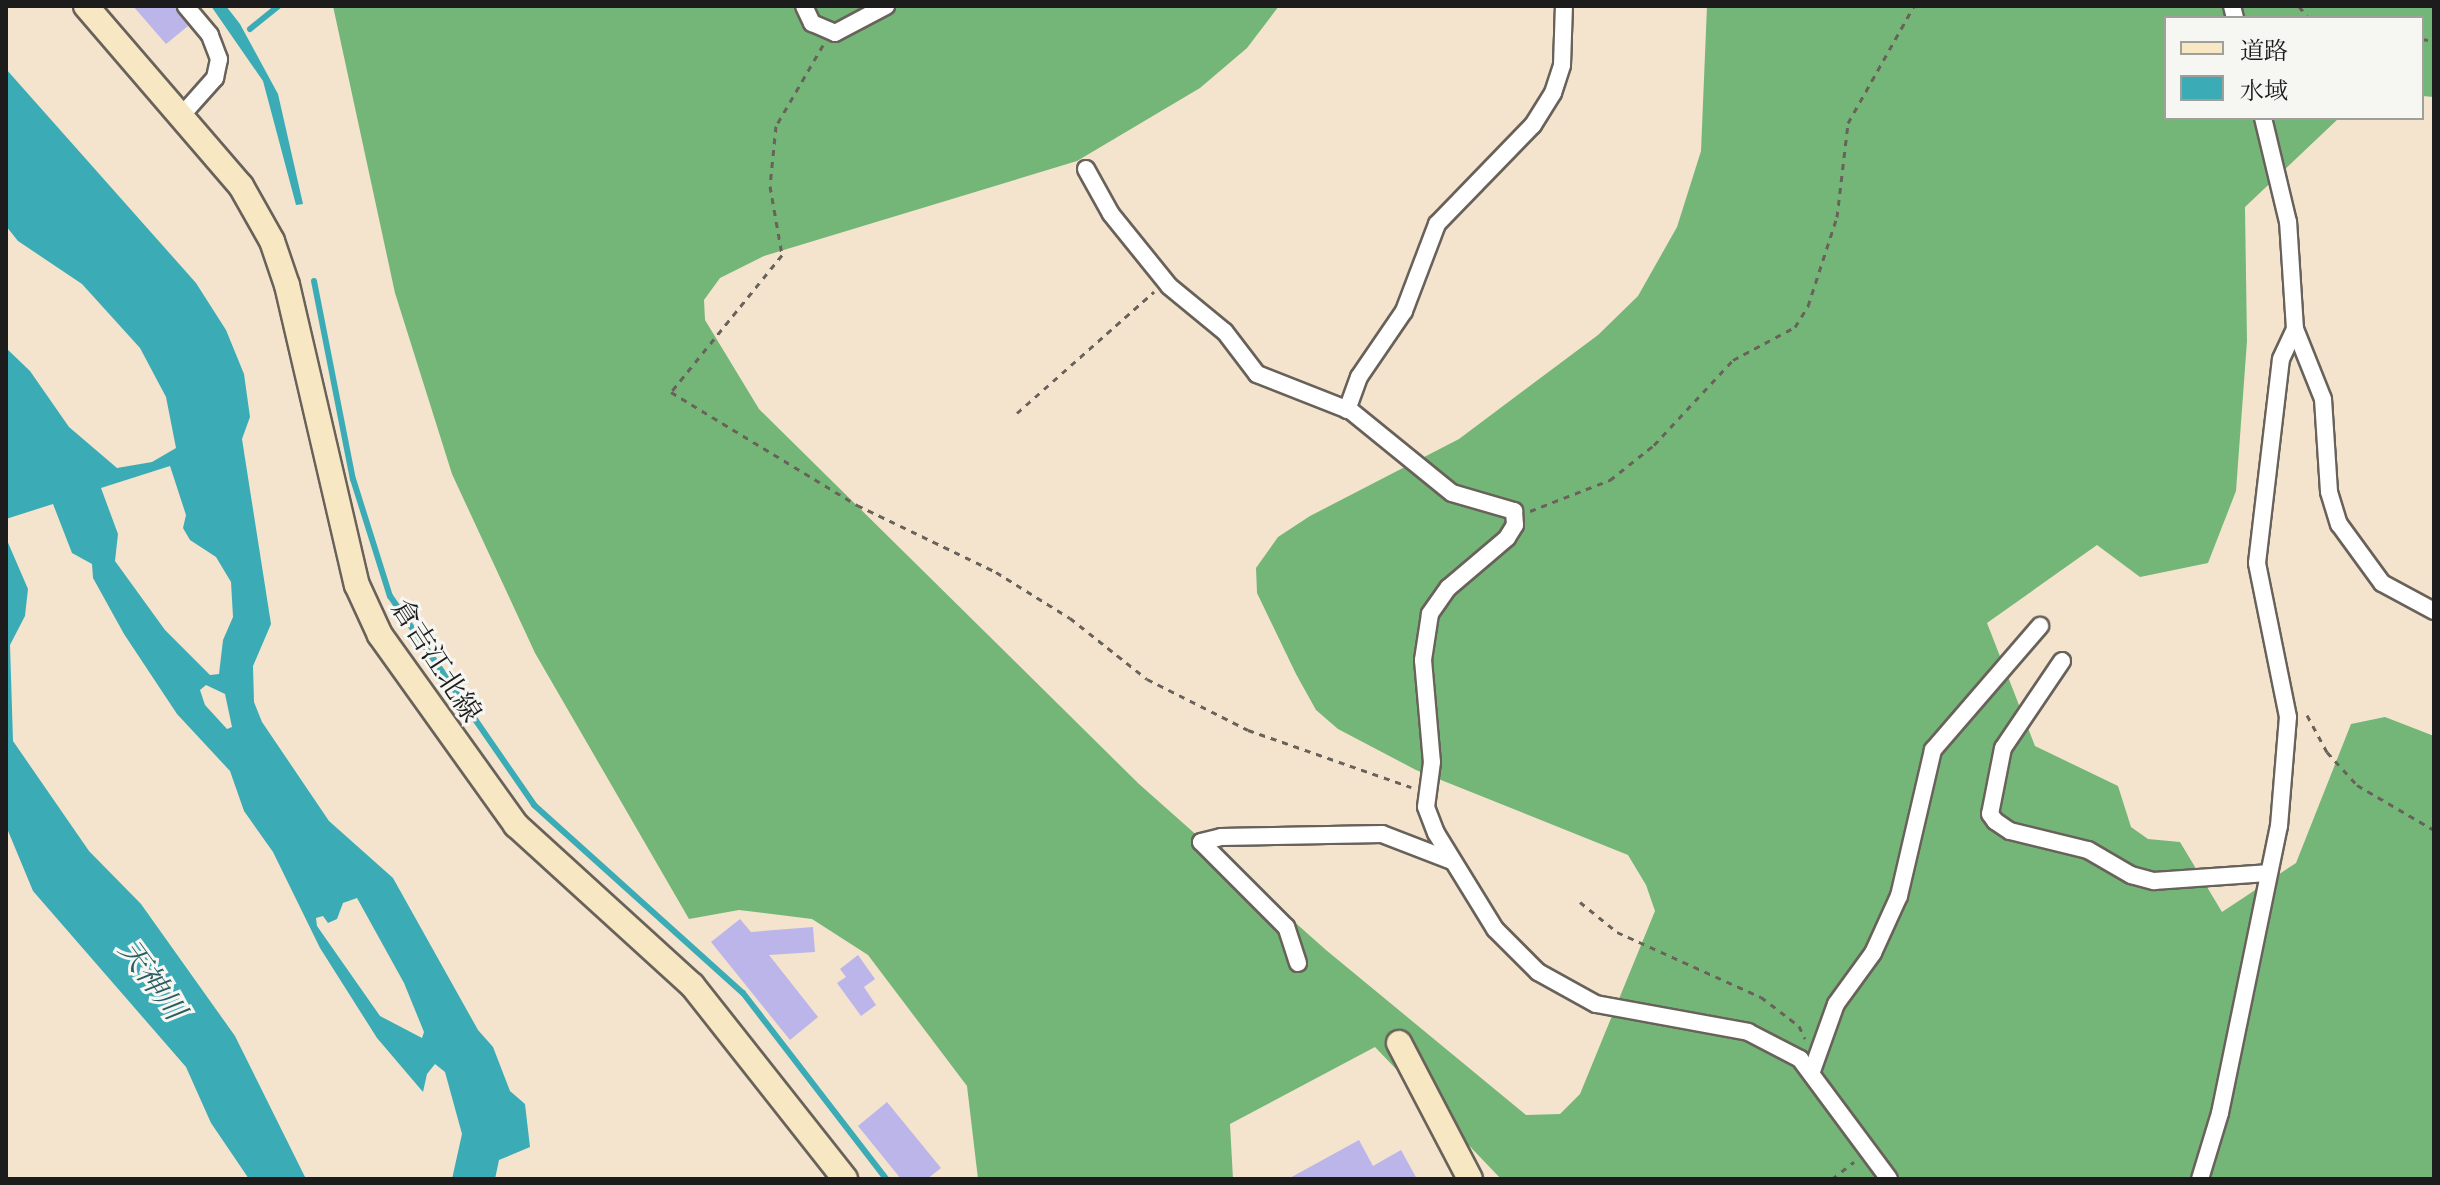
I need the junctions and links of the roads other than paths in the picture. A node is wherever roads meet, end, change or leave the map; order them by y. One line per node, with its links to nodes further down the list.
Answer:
1 (86, 6): 6 (main road, 倉吉江北線)
2 (186, 6): 6 (street)
3 (804, 6): 4 (street)
4 (886, 6)
5 (1564, 6): 10 (street)
6 (182, 115): 19 (main road, 倉吉江北線)
7 (2263, 120): 9 (street)
8 (1086, 169): 10 (street)
9 (2295, 329): 11 (street); 15 (street)
10 (1347, 410): 14 (street)
11 (2434, 611)
12 (2040, 626): 18 (street)
13 (2062, 661): 15 (street)
14 (1454, 862): 16 (street); 18 (street)
15 (2267, 873): 22 (street)
16 (1298, 963)
17 (1399, 1043): 20 (main road)
18 (1814, 1067): 21 (street)
19 (845, 1179)
20 (1470, 1179)
21 (1889, 1179)
22 (2200, 1179)

